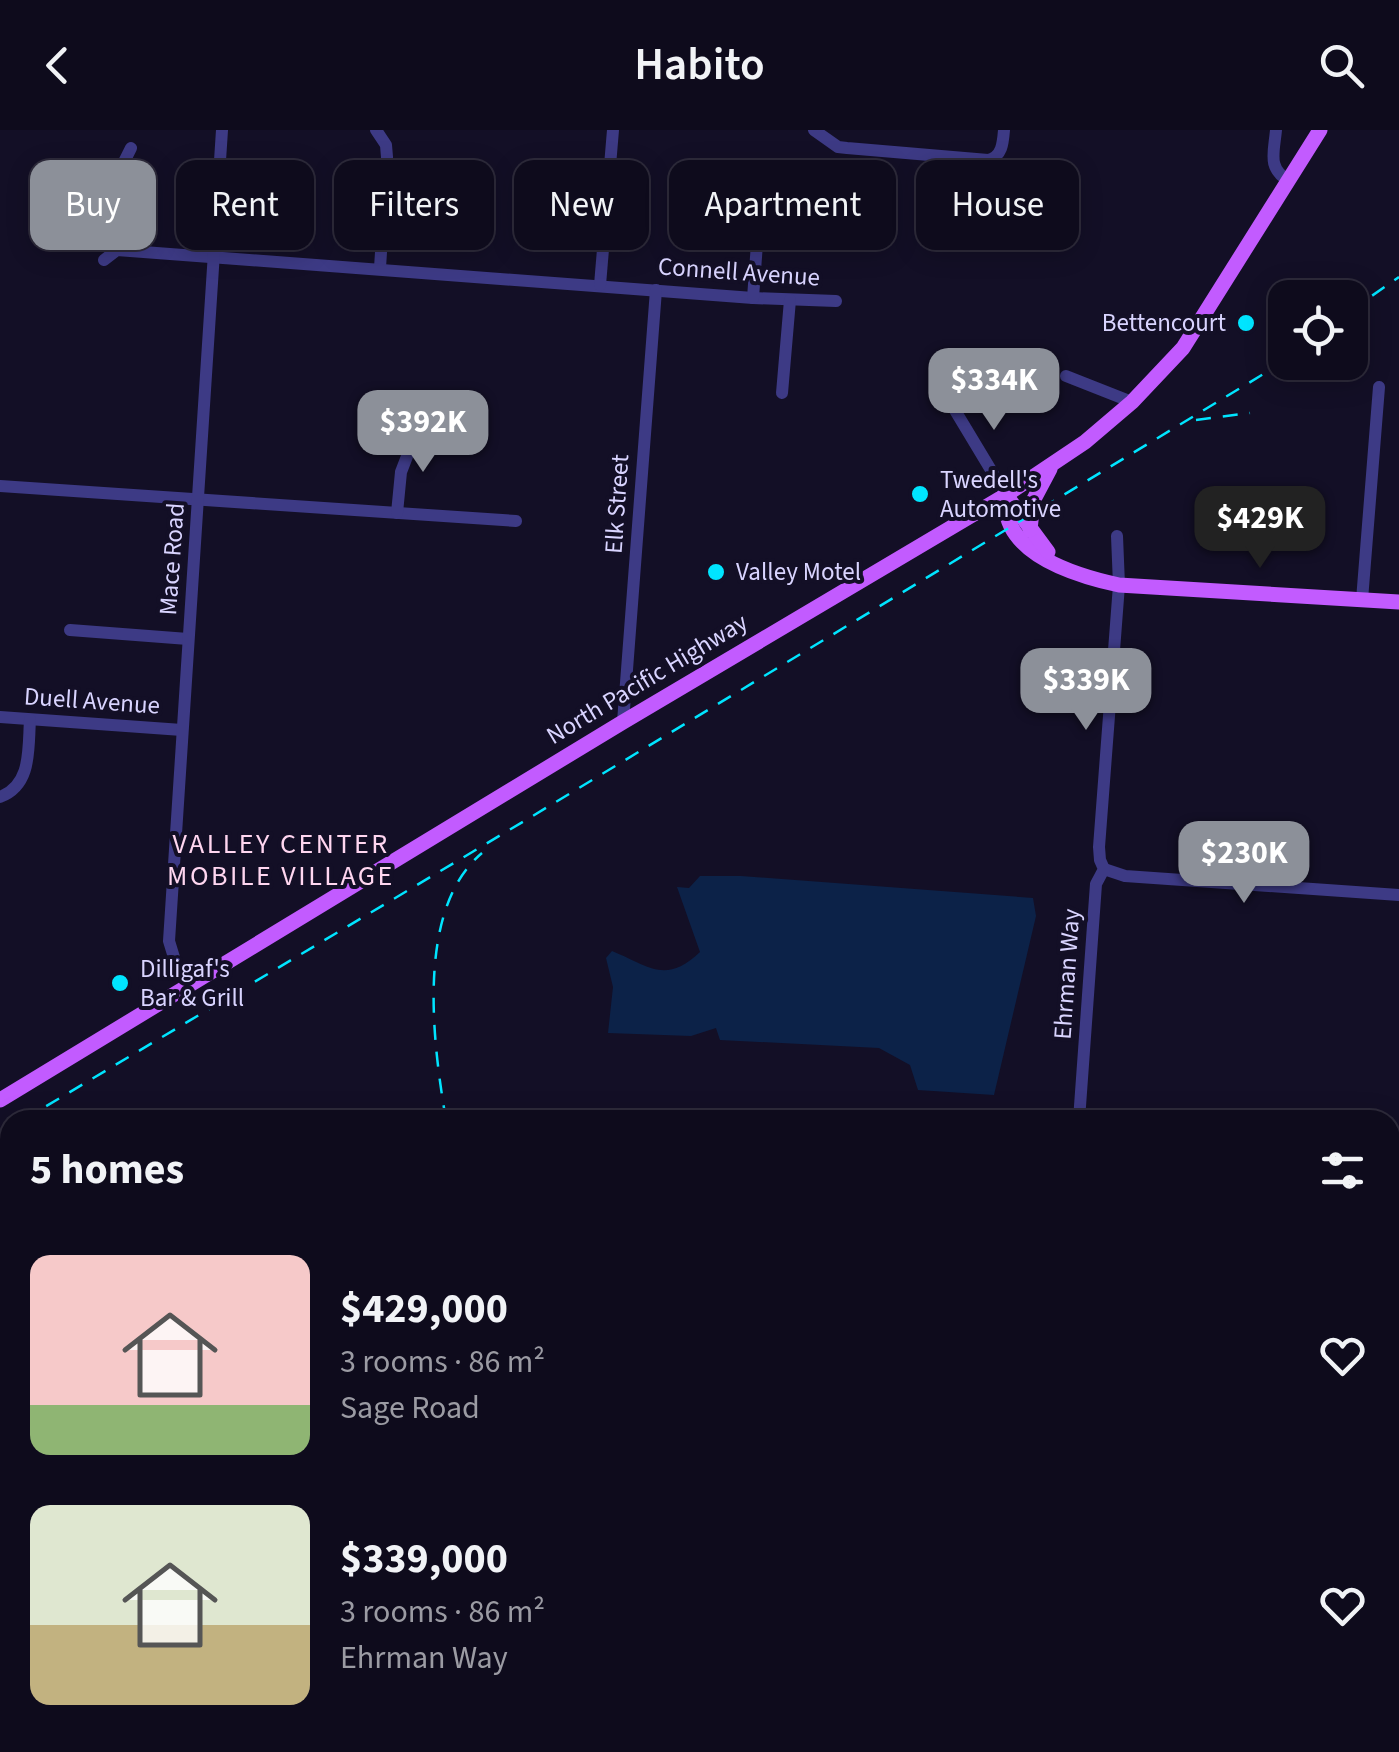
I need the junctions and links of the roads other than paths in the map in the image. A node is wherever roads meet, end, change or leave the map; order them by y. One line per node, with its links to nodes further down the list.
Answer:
1 (222, 130): 13 (street, Mace Road)
2 (376, 130): 15 (street)
3 (612, 130): 16 (street)
4 (814, 130): 5 (street)
5 (1004, 130)
6 (1276, 130): 10 (street)
7 (1320, 130): 10 (main road, North Pacific Highway)
8 (131, 148): 9 (street)
9 (125, 160)
10 (1289, 181): 25 (main road, North Pacific Highway)
11 (117, 250): 13 (street, Connell Avenue); 14 (street)
12 (757, 250): 18 (street)
13 (216, 256): 15 (street, Connell Avenue); 30 (street, Mace Road)
14 (104, 260)
15 (380, 268): 16 (street, Connell Avenue)
16 (600, 286): 17 (street, Connell Avenue)
17 (656, 290): 18 (street, Connell Avenue); 43 (street, Elk Street)
18 (753, 298): 19 (street, Connell Avenue)
19 (790, 300): 20 (street, Connell Avenue); 24 (street)
20 (836, 301)
21 (1066, 376): 25 (street)
22 (1379, 387): 37 (street)
23 (944, 392): 29 (street)
24 (782, 394)
25 (1132, 402): 27 (main road, North Pacific Highway)
26 (416, 433): 31 (street)
27 (1054, 462): 29 (main road, North Pacific Highway); 33 (main road)
28 (0, 486): 30 (street)
29 (1006, 496): 33 (main road); 35 (main road); 43 (main road, North Pacific Highway)
30 (199, 500): 31 (street); 40 (street, Mace Road)
31 (397, 512): 32 (street)
32 (516, 521)
33 (1030, 530): 35 (main road)
34 (1117, 536): 36 (street, Ehrman Way)
35 (1069, 570): 36 (main road)
36 (1119, 585): 37 (main road); 46 (street, Ehrman Way)
37 (1362, 600): 38 (main road)
38 (1399, 602)
39 (70, 630): 40 (street)
40 (188, 639): 44 (street, Mace Road)
41 (0, 716): 42 (street, Duell Avenue)
42 (30, 720): 44 (street, Duell Avenue); 45 (street)
43 (622, 722): 48 (main road, North Pacific Highway)
44 (182, 730): 48 (street, Mace Road)
45 (0, 798)
46 (1104, 868): 47 (street); 50 (street, Ehrman Way)
47 (1399, 896)
48 (191, 986): 49 (main road, North Pacific Highway)
49 (0, 1100)
50 (1080, 1110)

